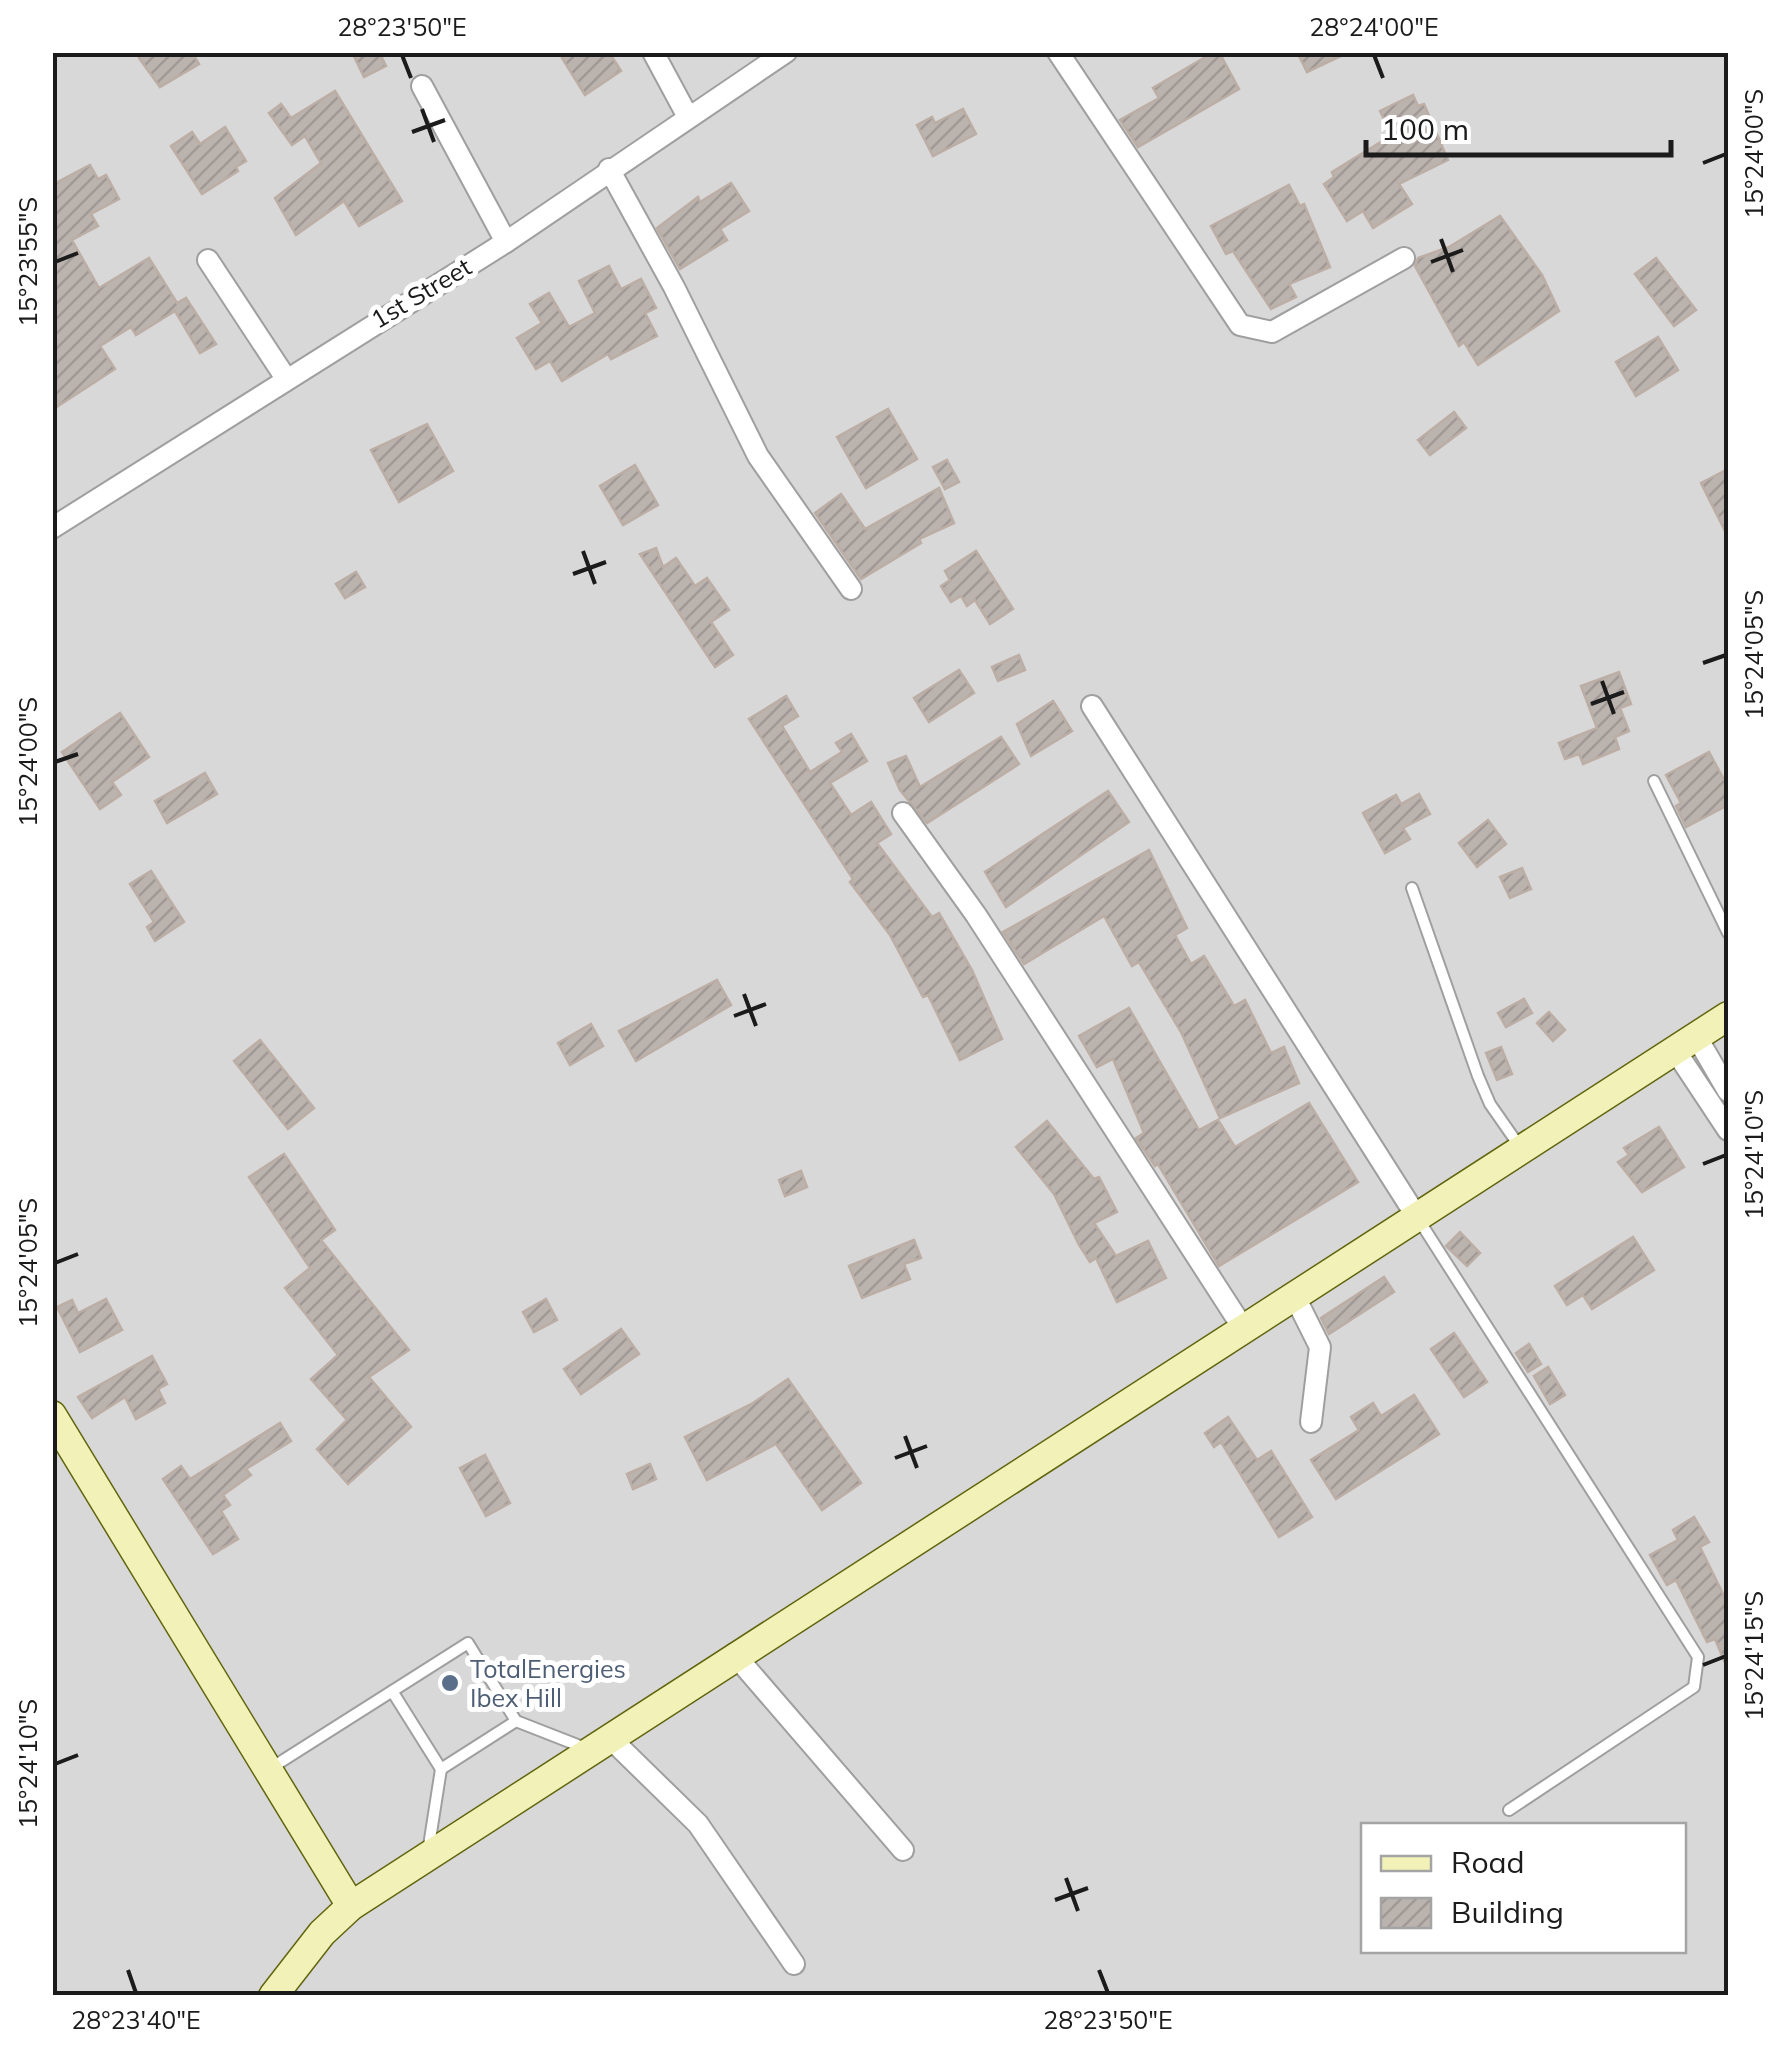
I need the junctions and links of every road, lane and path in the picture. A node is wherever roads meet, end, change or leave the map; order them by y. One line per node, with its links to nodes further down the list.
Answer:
1 (653, 52): 5 (street)
2 (786, 52): 5 (street, 1st Street)
3 (1058, 52): 8 (street)
4 (422, 86): 7 (street)
5 (688, 117): 6 (street, 1st Street)
6 (610, 169): 7 (street, 1st Street); 12 (street)
7 (506, 242): 10 (street, 1st Street)
8 (1404, 258)
9 (208, 260): 10 (street)
10 (285, 377): 11 (street, 1st Street)
11 (52, 528)
12 (851, 588)
13 (1092, 706): 23 (street)
14 (1654, 781): 17 (lane)
15 (904, 813): 25 (street)
16 (1412, 888): 22 (lane)
17 (1728, 933)
18 (1728, 1016): 19 (main road)
19 (1685, 1043): 20 (street); 21 (street); 22 (main road)
20 (1728, 1091)
21 (1728, 1130)
22 (1521, 1148): 23 (main road)
23 (1416, 1214): 24 (main road); 34 (lane)
24 (1294, 1295): 25 (main road); 27 (street)
25 (1243, 1328): 28 (main road)
26 (52, 1415): 33 (main road)
27 (1312, 1422)
28 (734, 1654): 31 (main road); 35 (street)
29 (392, 1691): 30 (lane); 32 (lane); 33 (lane)
30 (516, 1721): 31 (lane); 32 (lane)
31 (599, 1744): 36 (main road); 38 (street)
32 (441, 1768): 36 (lane)
33 (268, 1770): 37 (main road)
34 (1509, 1810)
35 (903, 1850)
36 (427, 1856): 37 (main road)
37 (350, 1906): 39 (main road)
38 (794, 1964)
39 (273, 1996)

